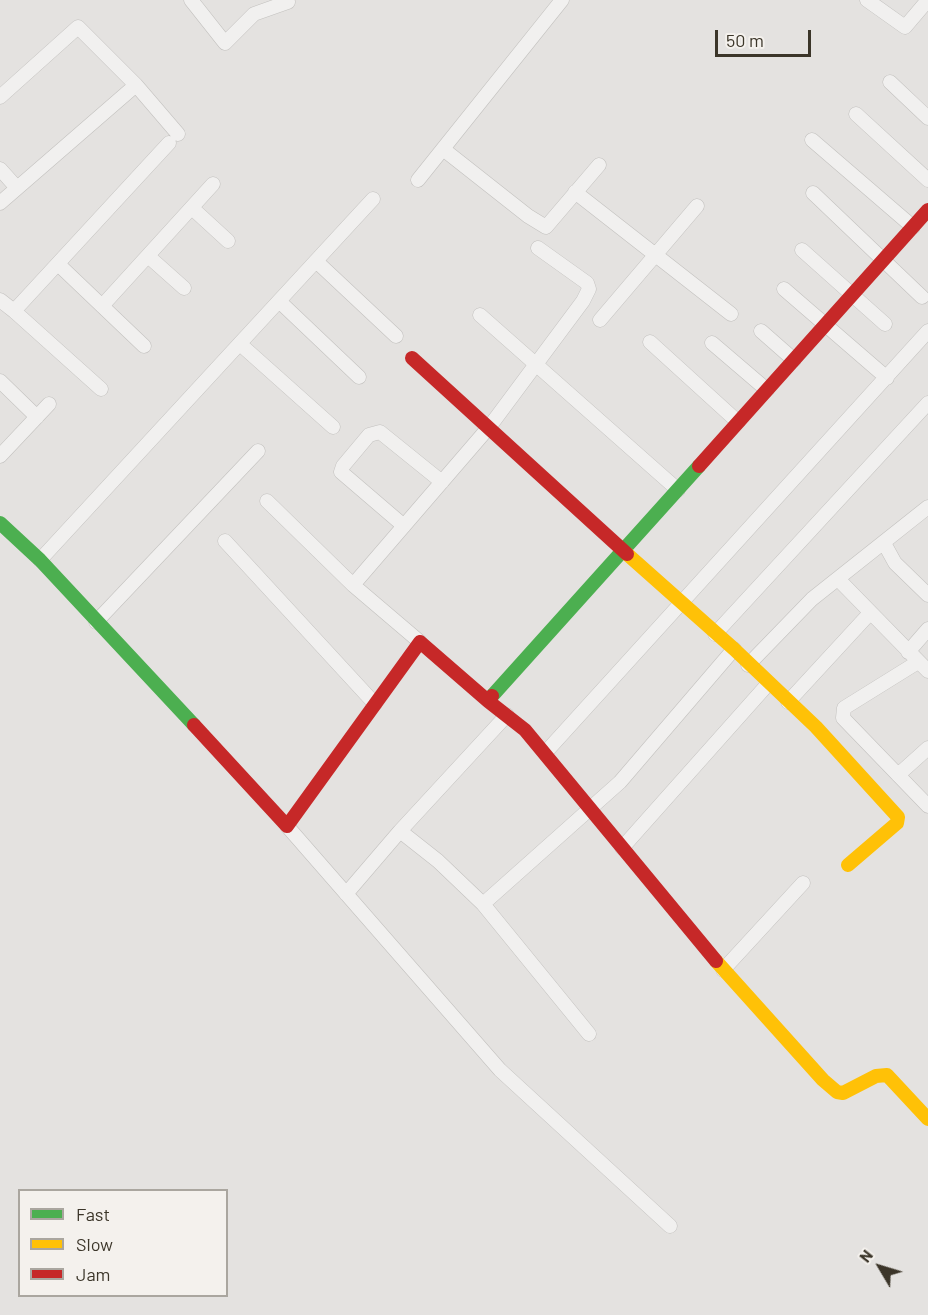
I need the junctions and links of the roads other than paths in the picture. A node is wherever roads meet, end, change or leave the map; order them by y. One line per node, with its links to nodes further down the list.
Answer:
1 (191, 0): 5 (street)
2 (562, 0): 12 (street)
3 (867, 0): 4 (street)
4 (928, 0)
5 (288, 2)
6 (890, 82): 10 (street)
7 (136, 86): 8 (street); 18 (street); 33 (street)
8 (0, 97)
9 (856, 114): 16 (street)
10 (928, 118)
11 (812, 140): 25 (street)
12 (443, 149): 15 (street); 19 (street)
13 (599, 165): 19 (street)
14 (0, 169): 18 (street)
15 (418, 180)
16 (928, 180)
17 (213, 184): 24 (street)
18 (17, 188): 22 (street)
19 (575, 192): 29 (street)
20 (813, 193): 31 (street)
21 (373, 199): 32 (street)
22 (0, 203)
23 (697, 206): 29 (street)
24 (192, 208): 26 (street); 30 (street)
25 (923, 219): 31 (street)
26 (228, 241)
27 (538, 248): 56 (street)
28 (802, 250): 36 (street)
29 (654, 254): 42 (street); 44 (street)
30 (148, 256): 34 (street); 40 (street)
31 (884, 260): 36 (street); 37 (street)
32 (316, 261): 39 (street); 49 (street)
33 (58, 264): 40 (street); 41 (street)
34 (184, 288)
35 (784, 289): 46 (street)
36 (854, 293): 45 (street); 46 (street)
37 (922, 297)
38 (0, 300): 41 (street)
39 (279, 301): 52 (street); 57 (street)
40 (102, 306): 53 (street)
41 (14, 311): 60 (street)
42 (731, 314)
43 (480, 315): 56 (street)
44 (600, 320)
45 (885, 324)
46 (826, 325): 55 (street); 58 (street)
47 (761, 331): 55 (street)
48 (928, 331): 58 (street)
49 (396, 336)
50 (650, 342): 65 (street)
51 (712, 343): 61 (street)
52 (240, 344): 67 (street); 79 (street)
53 (144, 346)
54 (412, 357): 66 (street)
55 (794, 360): 61 (street)
56 (537, 364): 66 (street); 71 (street)
57 (359, 377)
58 (887, 378): 83 (street)
59 (0, 381): 64 (street)
60 (100, 389)
61 (767, 390): 65 (street)
62 (49, 404): 64 (street)
63 (926, 409): 87 (street)
64 (37, 417): 69 (street)
65 (738, 422): 71 (street)
66 (490, 426): 70 (street); 78 (street)
67 (333, 427)
68 (258, 451): 85 (street)
69 (0, 456)
70 (442, 482): 75 (street); 75 (street)
71 (678, 490): 78 (street)
72 (267, 501): 81 (street)
73 (925, 515): 77 (street)
74 (0, 523): 79 (street)
75 (404, 526): 81 (street)
76 (225, 541): 95 (street)
77 (884, 543): 80 (street); 82 (street)
78 (623, 550): 83 (street); 93 (street)
79 (40, 560): 85 (street)
80 (838, 579): 84 (street); 91 (street)
81 (353, 585): 88 (street)
82 (928, 595)
83 (680, 602): 87 (street); 98 (street)
84 (870, 613): 90 (street); 94 (street)
85 (96, 622): 102 (street)
86 (928, 629): 90 (street)
87 (715, 634): 89 (street)
88 (420, 642): 93 (street); 95 (street)
89 (734, 649): 91 (street); 100 (street)
90 (918, 662): 99 (street)
91 (748, 665): 92 (street)
92 (768, 684): 94 (street); 104 (street)
93 (488, 700): 96 (street)
94 (788, 702): 105 (street)
95 (375, 704): 102 (street)
96 (507, 714): 98 (street); 103 (street)
97 (928, 748): 99 (street)
98 (544, 753): 100 (street)
99 (898, 775): 101 (street)
100 (591, 806): 104 (street); 108 (street)
101 (928, 806)
102 (286, 826): 107 (street)
103 (400, 831): 107 (street); 108 (street)
104 (622, 848): 109 (street)
105 (848, 865)
106 (803, 883): 109 (street)
107 (346, 894): 112 (street)
108 (483, 904): 110 (street)
109 (723, 970): 111 (street)
110 (589, 1034)
111 (928, 1119)
112 (670, 1226)

